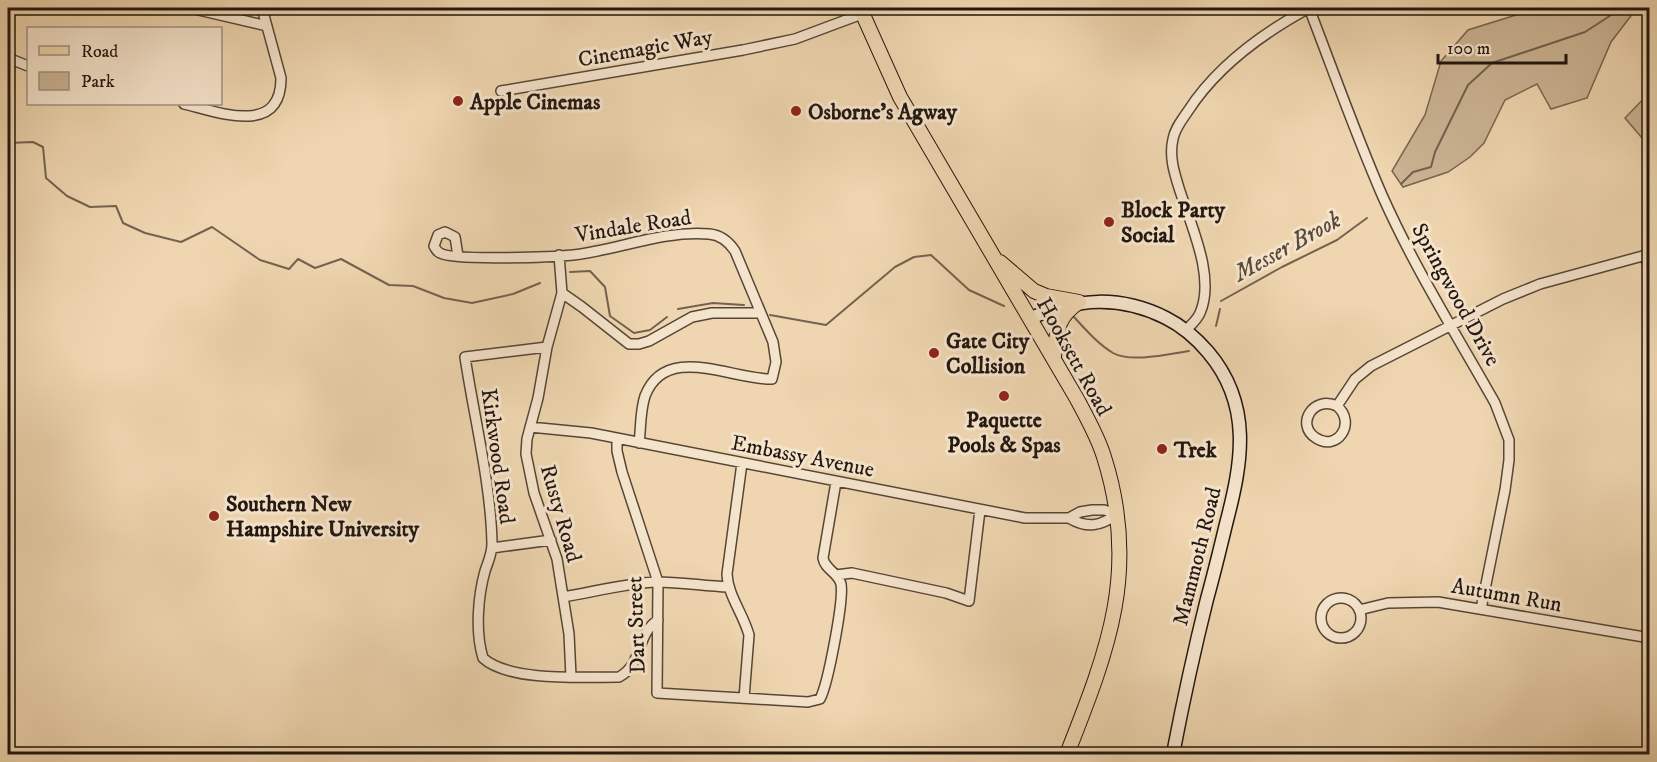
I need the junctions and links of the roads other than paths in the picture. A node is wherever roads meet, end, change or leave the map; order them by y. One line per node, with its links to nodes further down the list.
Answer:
1 (190, 8): 5 (street)
2 (262, 8): 5 (street)
3 (1309, 8): 19 (street, Springwood Drive); 20 (street)
4 (861, 11): 8 (street, Cinemagic Way); 13 (main road, Hooksett Road)
5 (267, 26): 9 (street)
6 (8, 58): 7 (street)
7 (27, 66)
8 (501, 91)
9 (189, 105)
10 (559, 255): 12 (street, Vindale Road); 15 (street, Rusty Road); 17 (street, Vindale Road)
11 (1647, 255): 14 (street); 19 (street)
12 (458, 256)
13 (994, 258): 16 (main road); 18 (main road, Hooksett Road)
14 (1650, 271)
15 (561, 293): 17 (street); 21 (street, Rusty Road)
16 (1078, 302): 18 (main road, Mammoth Road); 20 (main road, Mammoth Road); 22 (main road)
17 (760, 313): 26 (street, Vindale Road)
18 (1031, 318): 22 (main road, Hooksett Road)
19 (1451, 326): 23 (street); 38 (street, Springwood Drive)
20 (1186, 330): 45 (main road, Mammoth Road)
21 (547, 347): 24 (street, Rusty Road); 33 (street, Kirkwood Road)
22 (1054, 357): 30 (main road, Hooksett Road)
23 (1337, 406): 23 (street)
24 (530, 427): 25 (street, Embassy Avenue); 32 (street, Rusty Road)
25 (617, 439): 26 (street, Embassy Avenue); 35 (street, Dart Street)
26 (639, 443): 27 (street, Embassy Avenue)
27 (742, 463): 28 (street, Embassy Avenue); 36 (street)
28 (836, 482): 29 (street, Embassy Avenue); 34 (street)
29 (981, 510): 31 (street, Embassy Avenue); 34 (street)
30 (1118, 514): 31 (street, Embassy Avenue); 31 (street, Embassy Avenue); 44 (main road, Hooksett Road)
31 (1069, 518)
32 (551, 540): 33 (street); 37 (street, Rusty Road)
33 (492, 548): 42 (street, Kirkwood Road)
34 (836, 575): 43 (street)
35 (658, 582): 36 (street); 37 (street); 40 (street, Dart Street)
36 (728, 587): 43 (street)
37 (563, 597): 42 (street, Rusty Road)
38 (1481, 609): 39 (street, Autumn Run); 41 (street, Autumn Run)
39 (1359, 610): 39 (street)
40 (658, 620): 42 (street); 43 (street, Dart Street)
41 (1650, 638)
42 (571, 676)
43 (744, 698)
44 (1067, 754)
45 (1173, 754)

